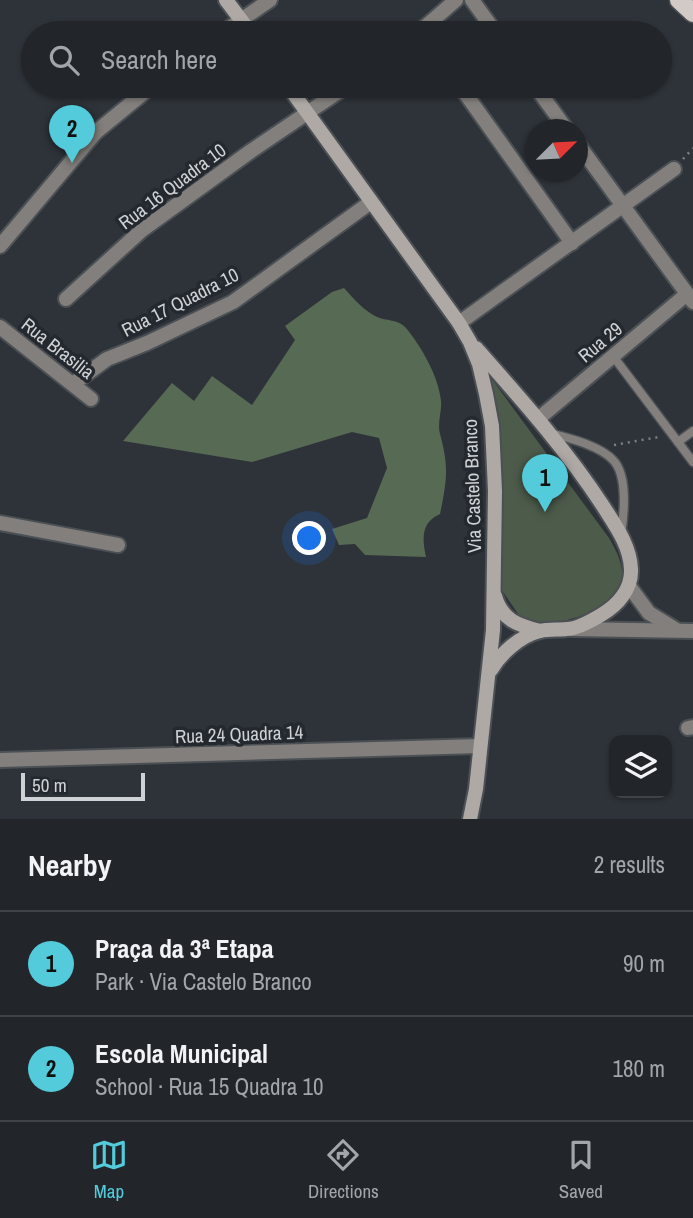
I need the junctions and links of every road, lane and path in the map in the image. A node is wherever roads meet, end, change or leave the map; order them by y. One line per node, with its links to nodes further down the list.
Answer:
1 (226, 0): 7 (main road)
2 (270, 0): 7 (street)
3 (456, 0): 9 (street)
4 (472, 0): 10 (street)
5 (679, 0): 6 (main road)
6 (693, 13)
7 (241, 19): 8 (street)
8 (238, 21)
9 (432, 21)
10 (487, 21)
11 (137, 98): 23 (street)
12 (297, 98): 16 (main road, Via Castelo Branco)
13 (330, 98): 16 (street, Rua 16 Quadra 10)
14 (469, 98): 22 (street)
15 (544, 98): 17 (street)
16 (308, 114): 20 (main road, Via Castelo Branco); 25 (street, Rua 16 Quadra 10)
17 (559, 119)
18 (588, 158): 21 (street)
19 (674, 169): 21 (street)
20 (371, 202): 26 (main road, Via Castelo Branco); 30 (street, Rua 17 Quadra 10)
21 (623, 206): 22 (street); 24 (street)
22 (572, 243): 26 (street)
23 (0, 246)
24 (690, 298): 29 (street, Rua 29)
25 (66, 299)
26 (459, 323): 28 (main road, Via Castelo Branco)
27 (0, 327): 30 (street, Rua Brasilia)
28 (470, 342): 32 (main road); 42 (main road, Via Castelo Branco)
29 (613, 356): 32 (street, Rua 29); 35 (lane)
30 (73, 384): 31 (street, Rua Brasilia)
31 (91, 399)
32 (538, 419): 34 (main road)
33 (693, 431): 35 (lane)
34 (551, 433): 36 (lane); 39 (main road)
35 (675, 439): 36 (path); 37 (lane)
36 (594, 449): 39 (lane)
37 (693, 462)
38 (0, 523): 40 (street)
39 (621, 535): 41 (main road)
40 (118, 545)
41 (629, 586): 43 (main road); 45 (street)
42 (493, 589): 44 (main road); 46 (main road, Via Castelo Branco)
43 (571, 629): 44 (main road); 45 (street)
44 (540, 631): 46 (main road)
45 (688, 632)
46 (489, 673): 47 (main road, Via Castelo Branco)
47 (480, 747): 48 (street, Rua 24 Quadra 14); 49 (main road, Via Castelo Branco)
48 (0, 760)
49 (470, 819)

